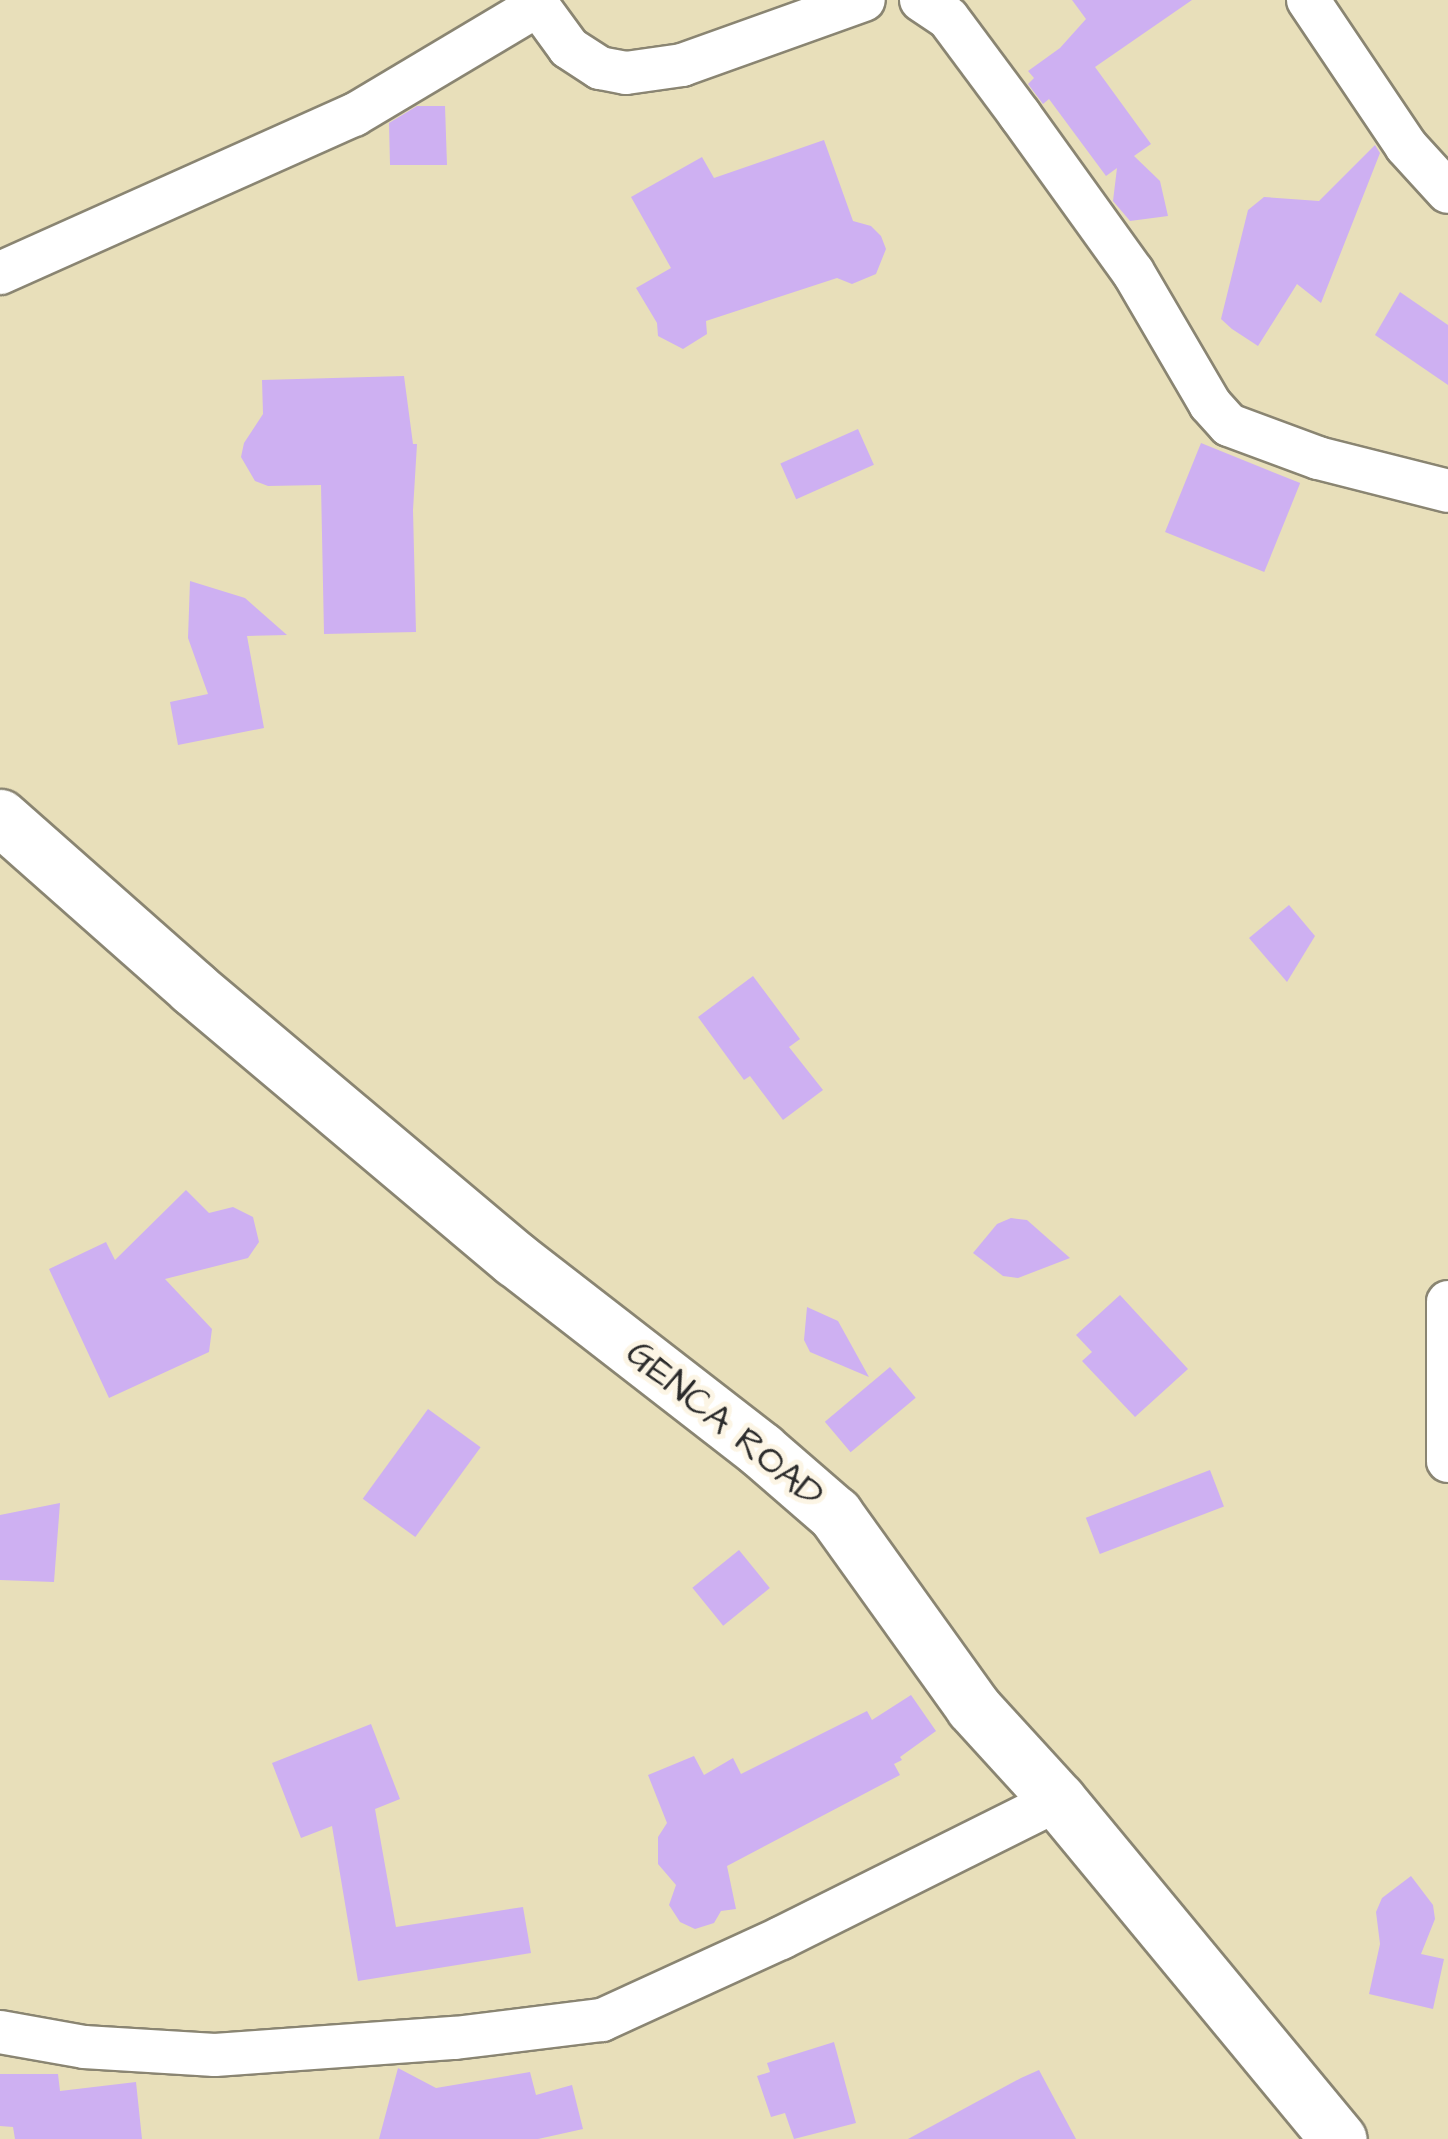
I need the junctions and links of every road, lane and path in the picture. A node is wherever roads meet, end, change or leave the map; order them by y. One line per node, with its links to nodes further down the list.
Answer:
1 (864, 0): 4 (street)
2 (921, 0): 7 (street)
3 (1308, 0): 5 (street)
4 (534, 3): 6 (street)
5 (1448, 192)
6 (0, 273)
7 (1448, 490)
8 (0, 818): 11 (street, GENCA ROAD)
9 (1448, 1302): 10 (street)
10 (1448, 1461)
11 (1058, 1800): 12 (street); 13 (street, GENCA ROAD)
12 (0, 2032)
13 (1338, 2139)

